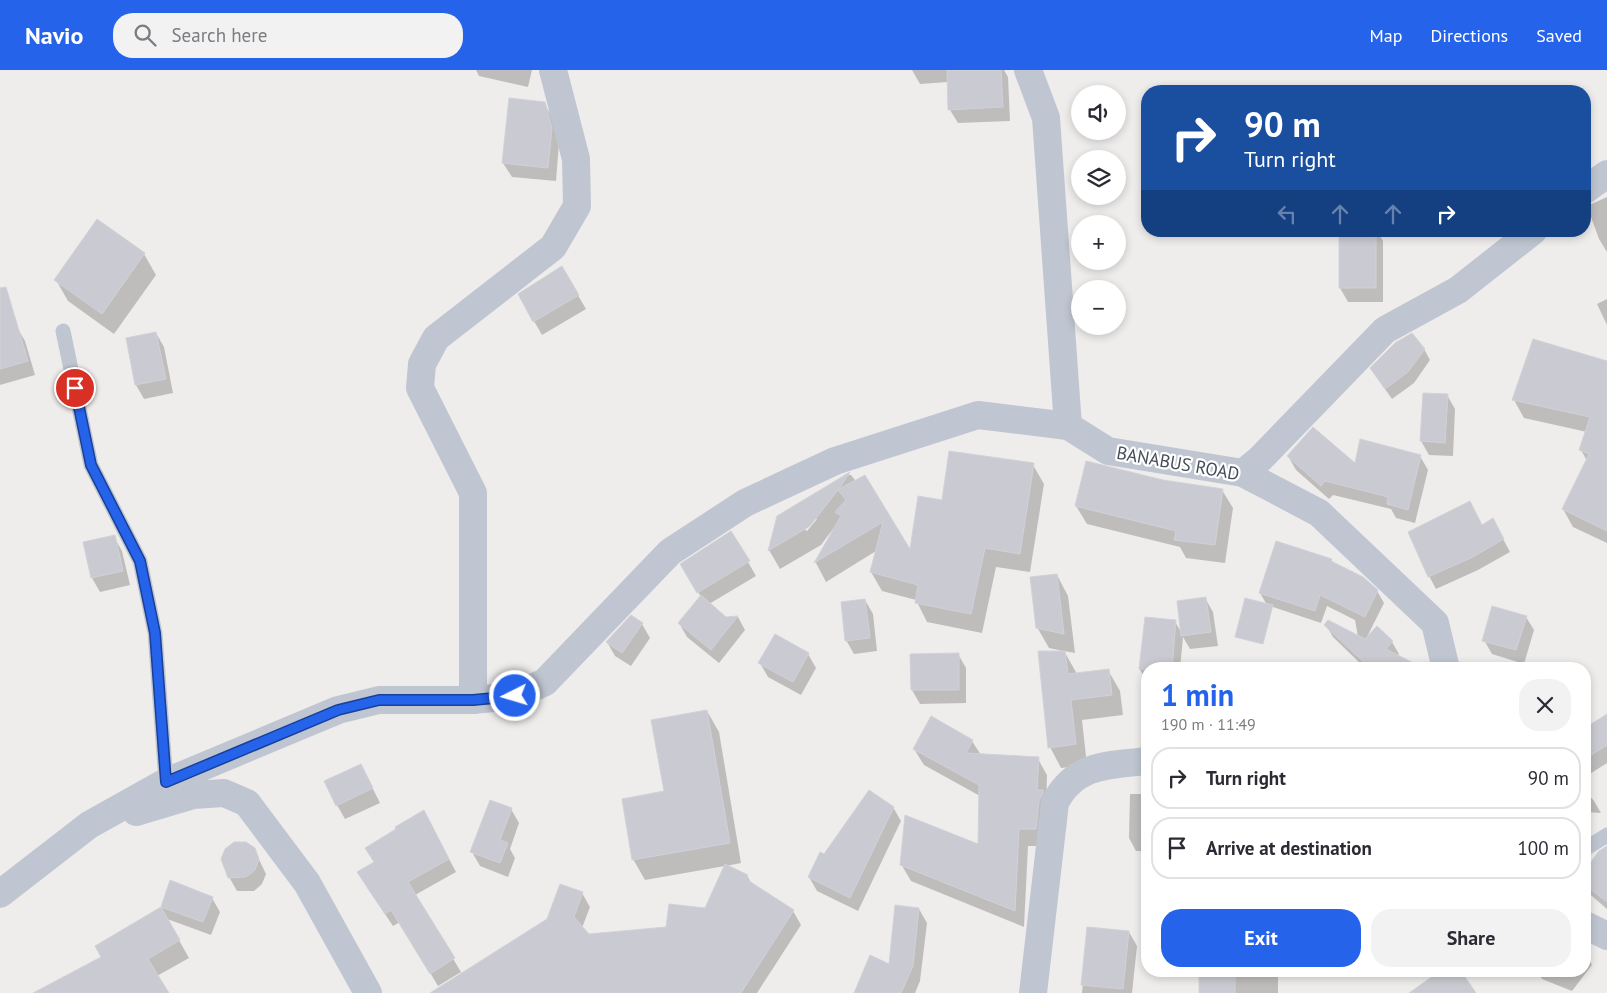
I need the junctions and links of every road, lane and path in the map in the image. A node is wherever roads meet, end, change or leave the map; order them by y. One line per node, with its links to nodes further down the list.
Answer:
1 (552, 70): 10 (street)
2 (1028, 70): 7 (street)
3 (1607, 174): 4 (street)
4 (1591, 186)
5 (1525, 237): 8 (street)
6 (63, 331): 12 (lane)
7 (1068, 426): 8 (street, BANABUS ROAD); 10 (street)
8 (1242, 473): 9 (street, BANABUS ROAD)
9 (1444, 662)
10 (473, 700): 12 (street)
11 (1141, 762): 20 (street)
12 (166, 782): 13 (street)
13 (89, 825): 16 (street); 19 (street)
14 (1607, 835): 15 (lane)
15 (1591, 845)
16 (0, 894)
17 (1591, 927): 18 (street)
18 (1607, 936)
19 (368, 993)
20 (1033, 993)

